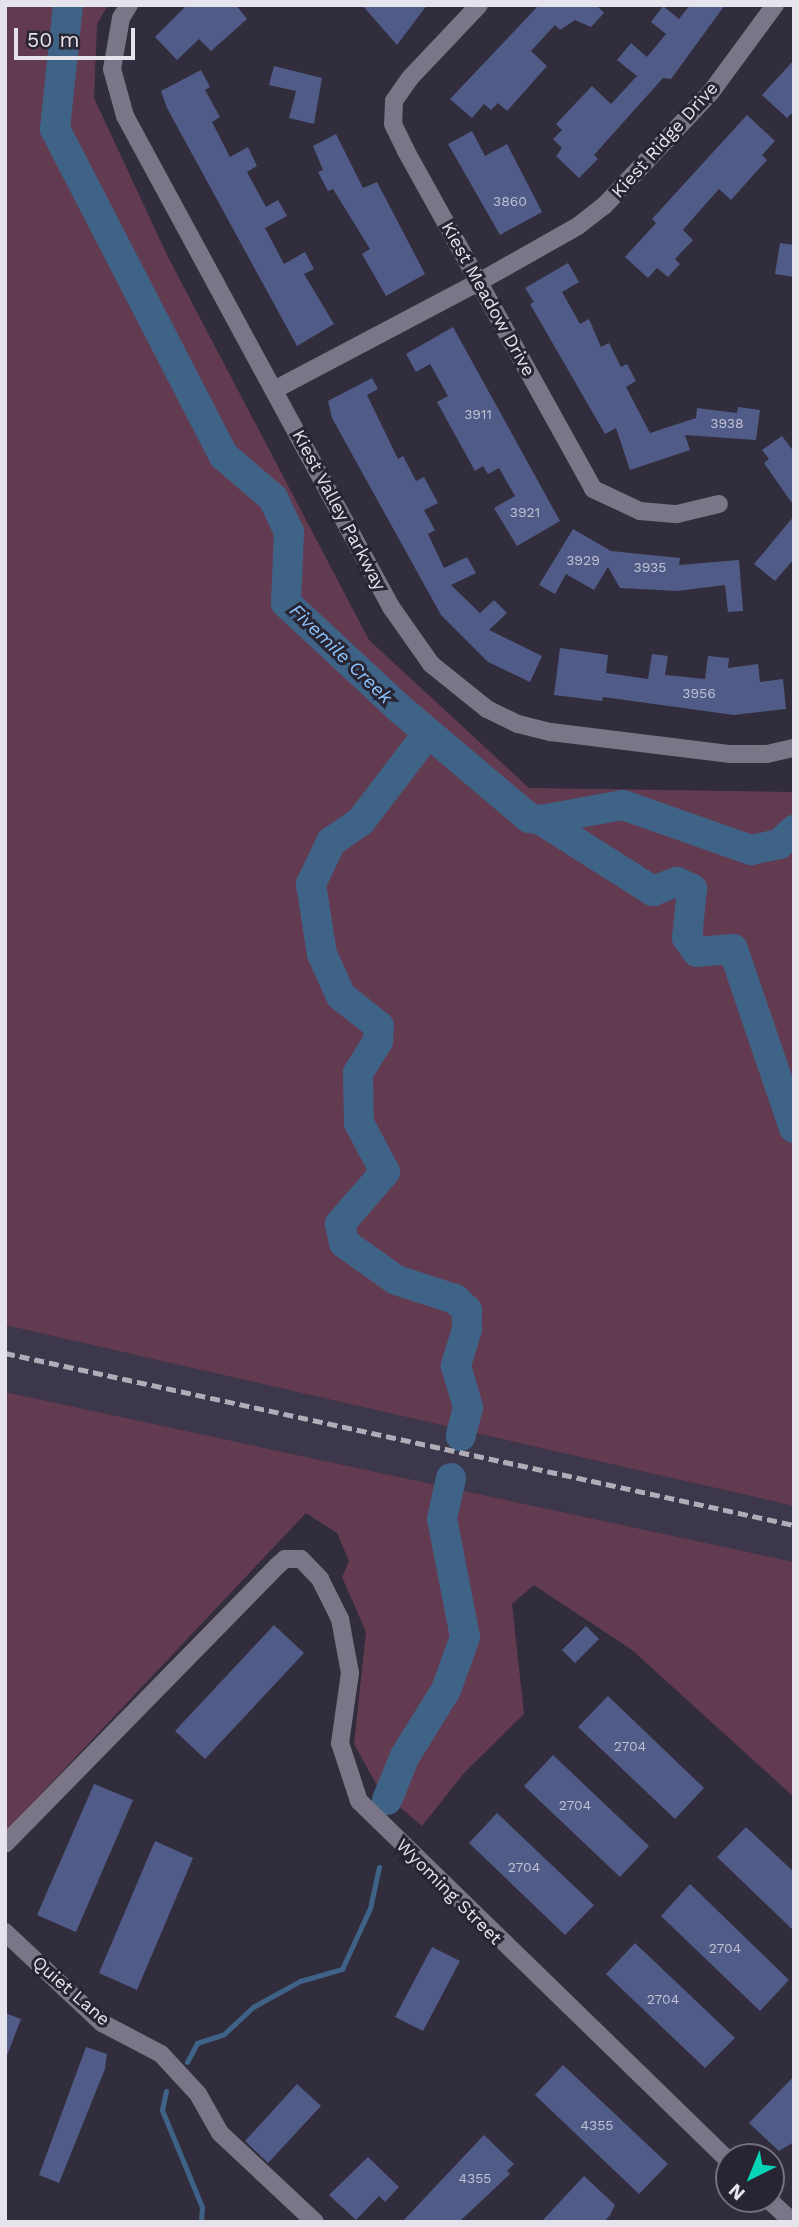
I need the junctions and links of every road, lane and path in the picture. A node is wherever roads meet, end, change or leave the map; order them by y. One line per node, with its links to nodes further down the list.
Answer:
1 (129, 5): 5 (street, Kiest Valley Parkway)
2 (479, 5): 4 (street, Kiest Meadow Drive)
3 (775, 5): 4 (street, Kiest Ridge Drive)
4 (479, 282): 5 (street, Kiest Ridge Drive); 6 (street, Kiest Meadow Drive)
5 (274, 390): 7 (street, Kiest Valley Parkway)
6 (719, 504)
7 (794, 748)
8 (5, 1844): 10 (street, Wyoming Street)
9 (5, 1932): 11 (street, Quiet Lane)
10 (715, 2147)
11 (315, 2222)

